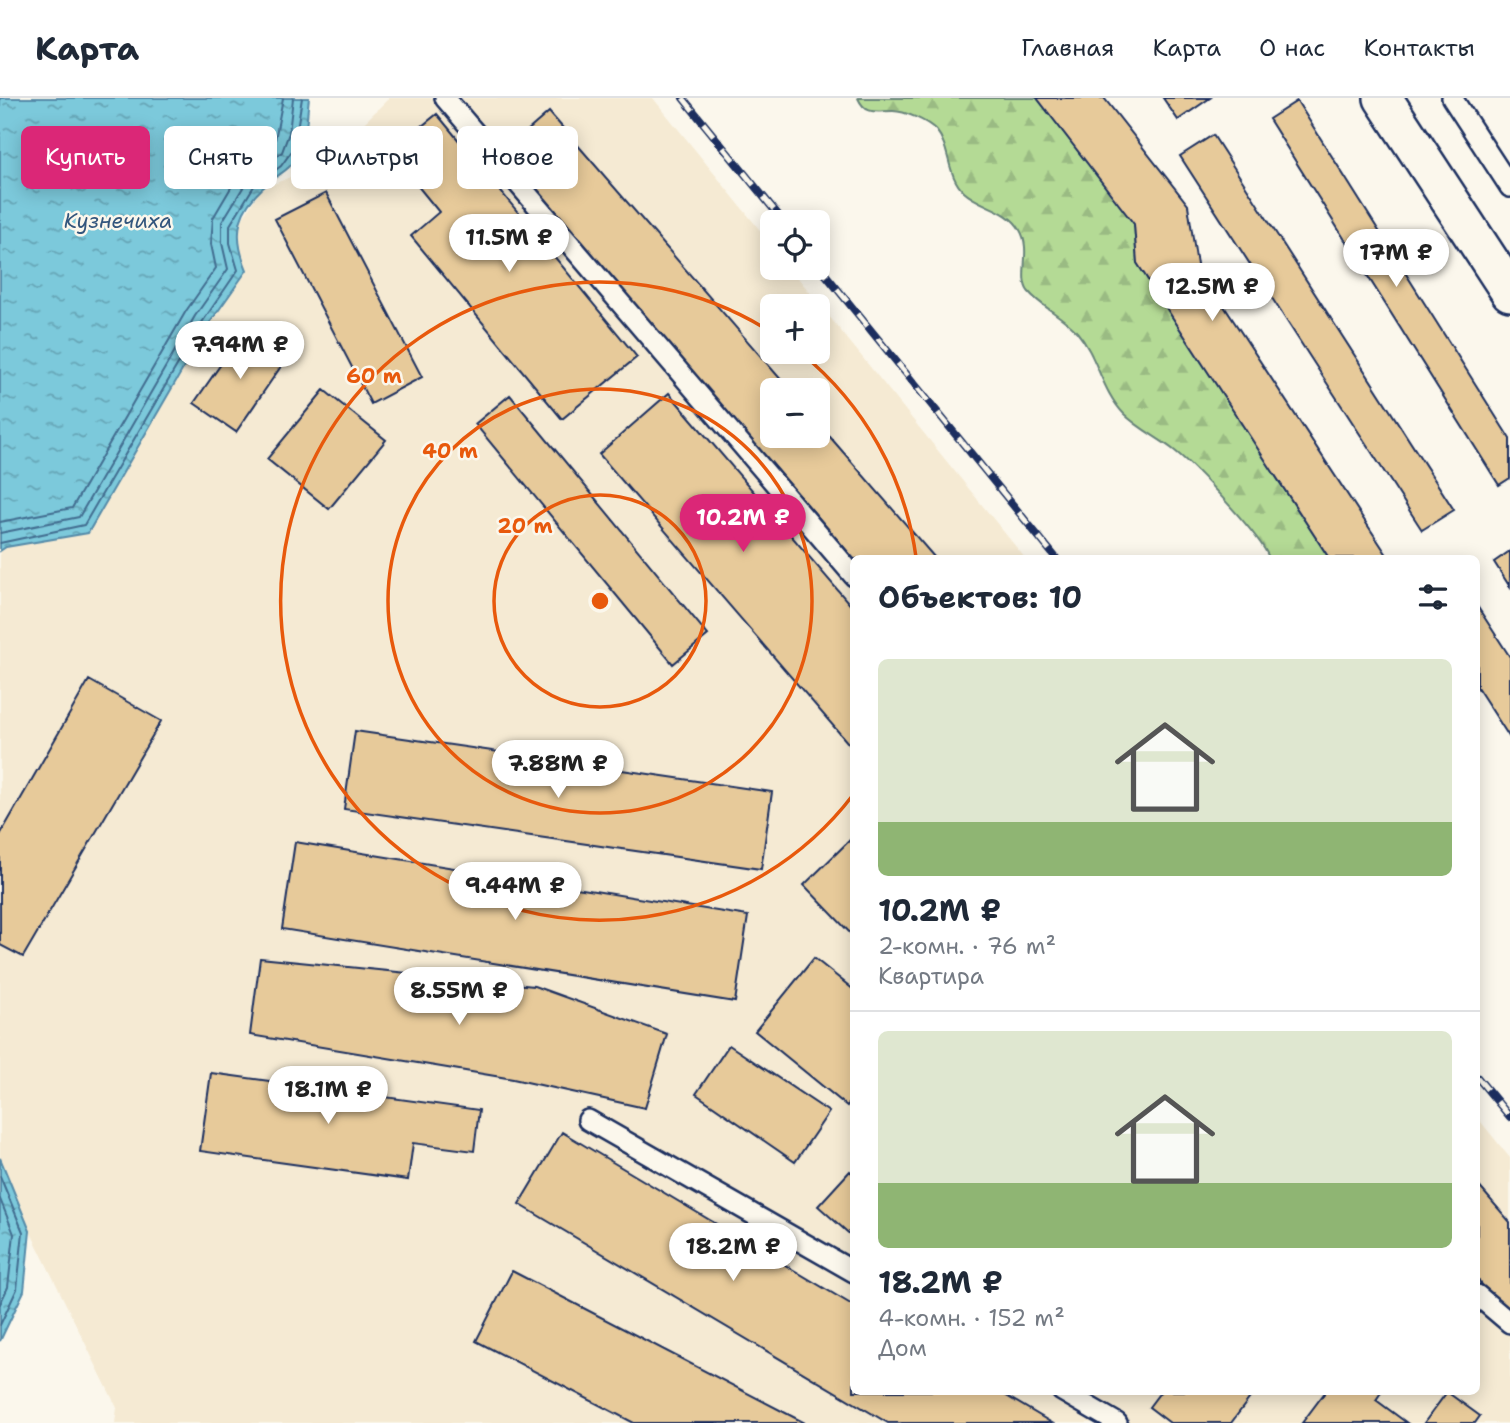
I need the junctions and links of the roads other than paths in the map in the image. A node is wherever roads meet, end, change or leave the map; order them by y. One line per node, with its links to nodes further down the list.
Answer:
1 (445, 98): 6 (lane)
2 (1383, 98): 5 (street)
3 (1452, 98): 4 (lane)
4 (1510, 187)
5 (1510, 292)
6 (850, 571)
7 (588, 1120): 8 (lane)
8 (850, 1270)
9 (1480, 1298): 10 (lane)
10 (1510, 1323)
11 (1069, 1395): 12 (lane)
12 (1117, 1423)

